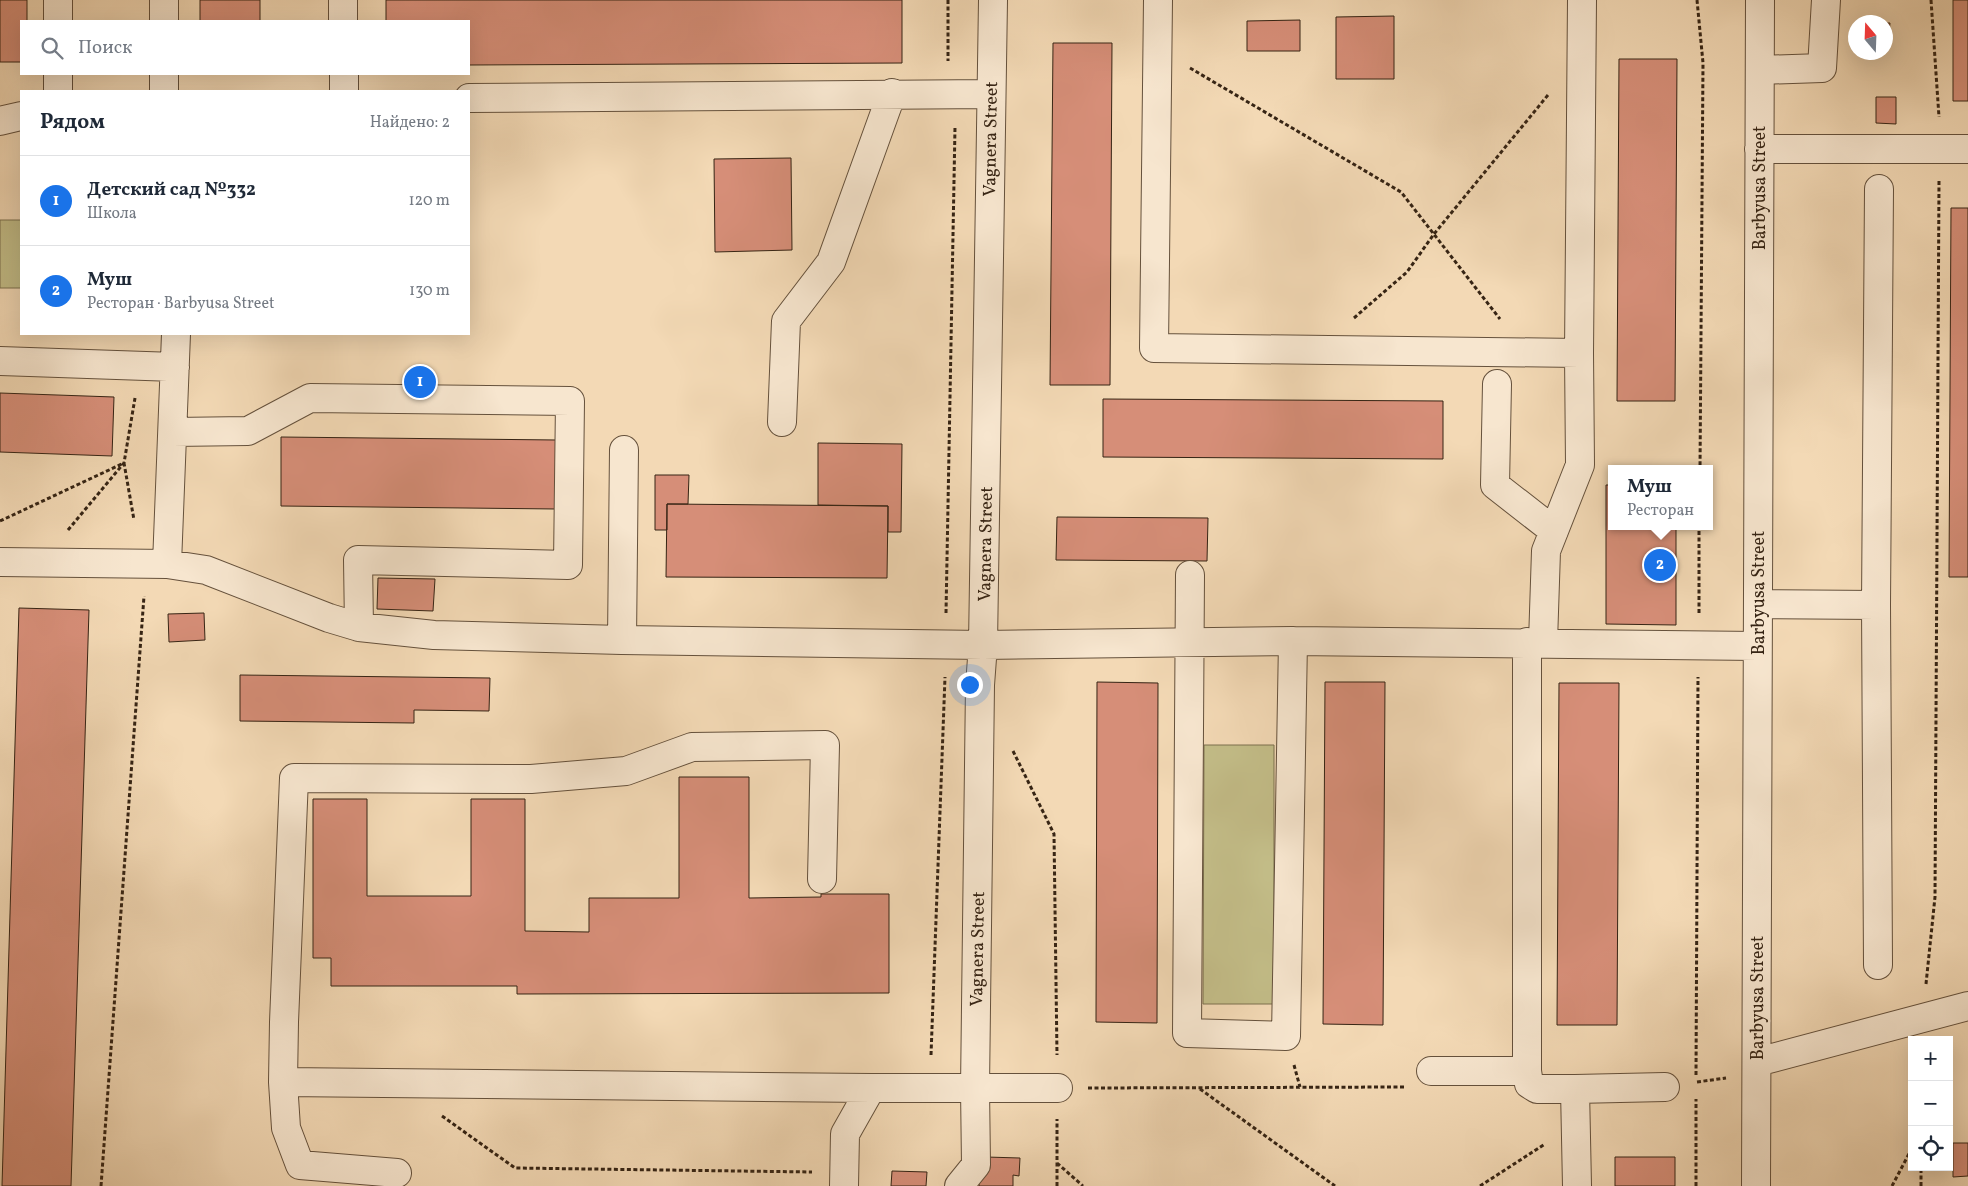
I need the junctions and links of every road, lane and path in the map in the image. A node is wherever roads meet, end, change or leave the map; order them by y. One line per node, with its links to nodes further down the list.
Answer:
1 (58, 0): 12 (street)
2 (164, 0): 13 (street)
3 (343, 0): 14 (street)
4 (948, 0): 25 (path)
5 (993, 0): 26 (street, Vagnera Street)
6 (1158, 0): 15 (street)
7 (1582, 0): 38 (street)
8 (1696, 0): 47 (path)
9 (1760, 0): 16 (street, Barbyusa Street)
10 (1826, 0): 16 (street)
11 (1931, 0): 30 (path)
12 (58, 20)
13 (164, 20)
14 (343, 20)
15 (1157, 48): 34 (path); 36 (street)
16 (1760, 70): 31 (street, Barbyusa Street)
17 (58, 75): 20 (street)
18 (164, 75): 21 (street)
19 (344, 75): 22 (street)
20 (58, 90)
21 (164, 90)
22 (344, 90)
23 (1550, 91): 34 (path)
24 (892, 93): 25 (street); 27 (street); 43 (street)
25 (956, 93): 26 (street); 62 (path)
26 (991, 94): 64 (street, Vagnera Street)
27 (470, 98)
28 (20, 116): 29 (street)
29 (0, 121)
30 (1940, 148): 31 (street); 32 (street); 70 (path)
31 (1759, 149): 55 (street, Barbyusa Street)
32 (1968, 149)
33 (1879, 189): 56 (street)
34 (1434, 234): 36 (path); 37 (path)
35 (176, 335): 41 (street)
36 (1316, 350): 37 (street)
37 (1524, 351): 38 (street)
38 (1579, 353): 50 (street)
39 (0, 360): 40 (street)
40 (141, 366): 41 (street); 46 (path)
41 (175, 367): 44 (street)
42 (1497, 384): 50 (street)
43 (782, 422)
44 (173, 432): 53 (street); 57 (street)
45 (624, 450): 58 (street)
46 (124, 464): 48 (path); 52 (path); 53 (path)
47 (1700, 465)
48 (0, 521)
49 (1699, 530): 63 (path)
50 (1554, 531): 61 (street)
51 (0, 562): 52 (street)
52 (41, 562): 53 (street)
53 (155, 564): 57 (street); 88 (path)
54 (1190, 575): 59 (street)
55 (1758, 604): 56 (street); 65 (street, Barbyusa Street)
56 (1876, 605): 68 (street)
57 (360, 627): 58 (street)
58 (622, 640): 62 (street)
59 (1189, 641): 60 (street); 60 (street); 64 (street)
60 (1293, 641): 61 (street)
61 (1535, 642): 63 (street); 73 (street)
62 (946, 644): 64 (street); 78 (path)
63 (1698, 644): 65 (street); 94 (path)
64 (983, 645): 79 (street, Vagnera Street)
65 (1757, 646): 71 (street, Barbyusa Street)
66 (1010, 746): 80 (path)
67 (822, 879): 74 (street)
68 (1878, 965)
69 (1968, 1006): 70 (street)
70 (1922, 1017): 71 (street)
71 (1757, 1062): 95 (street, Barbyusa Street)
72 (1431, 1071): 73 (street); 81 (path)
73 (1527, 1071): 82 (street)
74 (283, 1082): 75 (street); 86 (street)
75 (423, 1083): 77 (street); 87 (path)
76 (1666, 1087): 82 (street)
77 (871, 1088): 78 (street); 87 (street)
78 (930, 1088): 79 (street)
79 (975, 1088): 80 (street); 89 (street, Vagnera Street)
80 (1058, 1088): 81 (path); 84 (path)
81 (1199, 1088): 92 (path)
82 (1575, 1089): 93 (street)
83 (1908, 1156): 96 (path)
84 (1057, 1162): 90 (path); 91 (path)
85 (1921, 1171): 97 (path)
86 (397, 1173)
87 (844, 1180)
88 (100, 1186)
89 (959, 1186)
90 (1057, 1186)
91 (1083, 1186)
92 (1335, 1186)
93 (1577, 1186)
94 (1696, 1186)
95 (1756, 1186)
96 (1892, 1186)
97 (1921, 1186)

